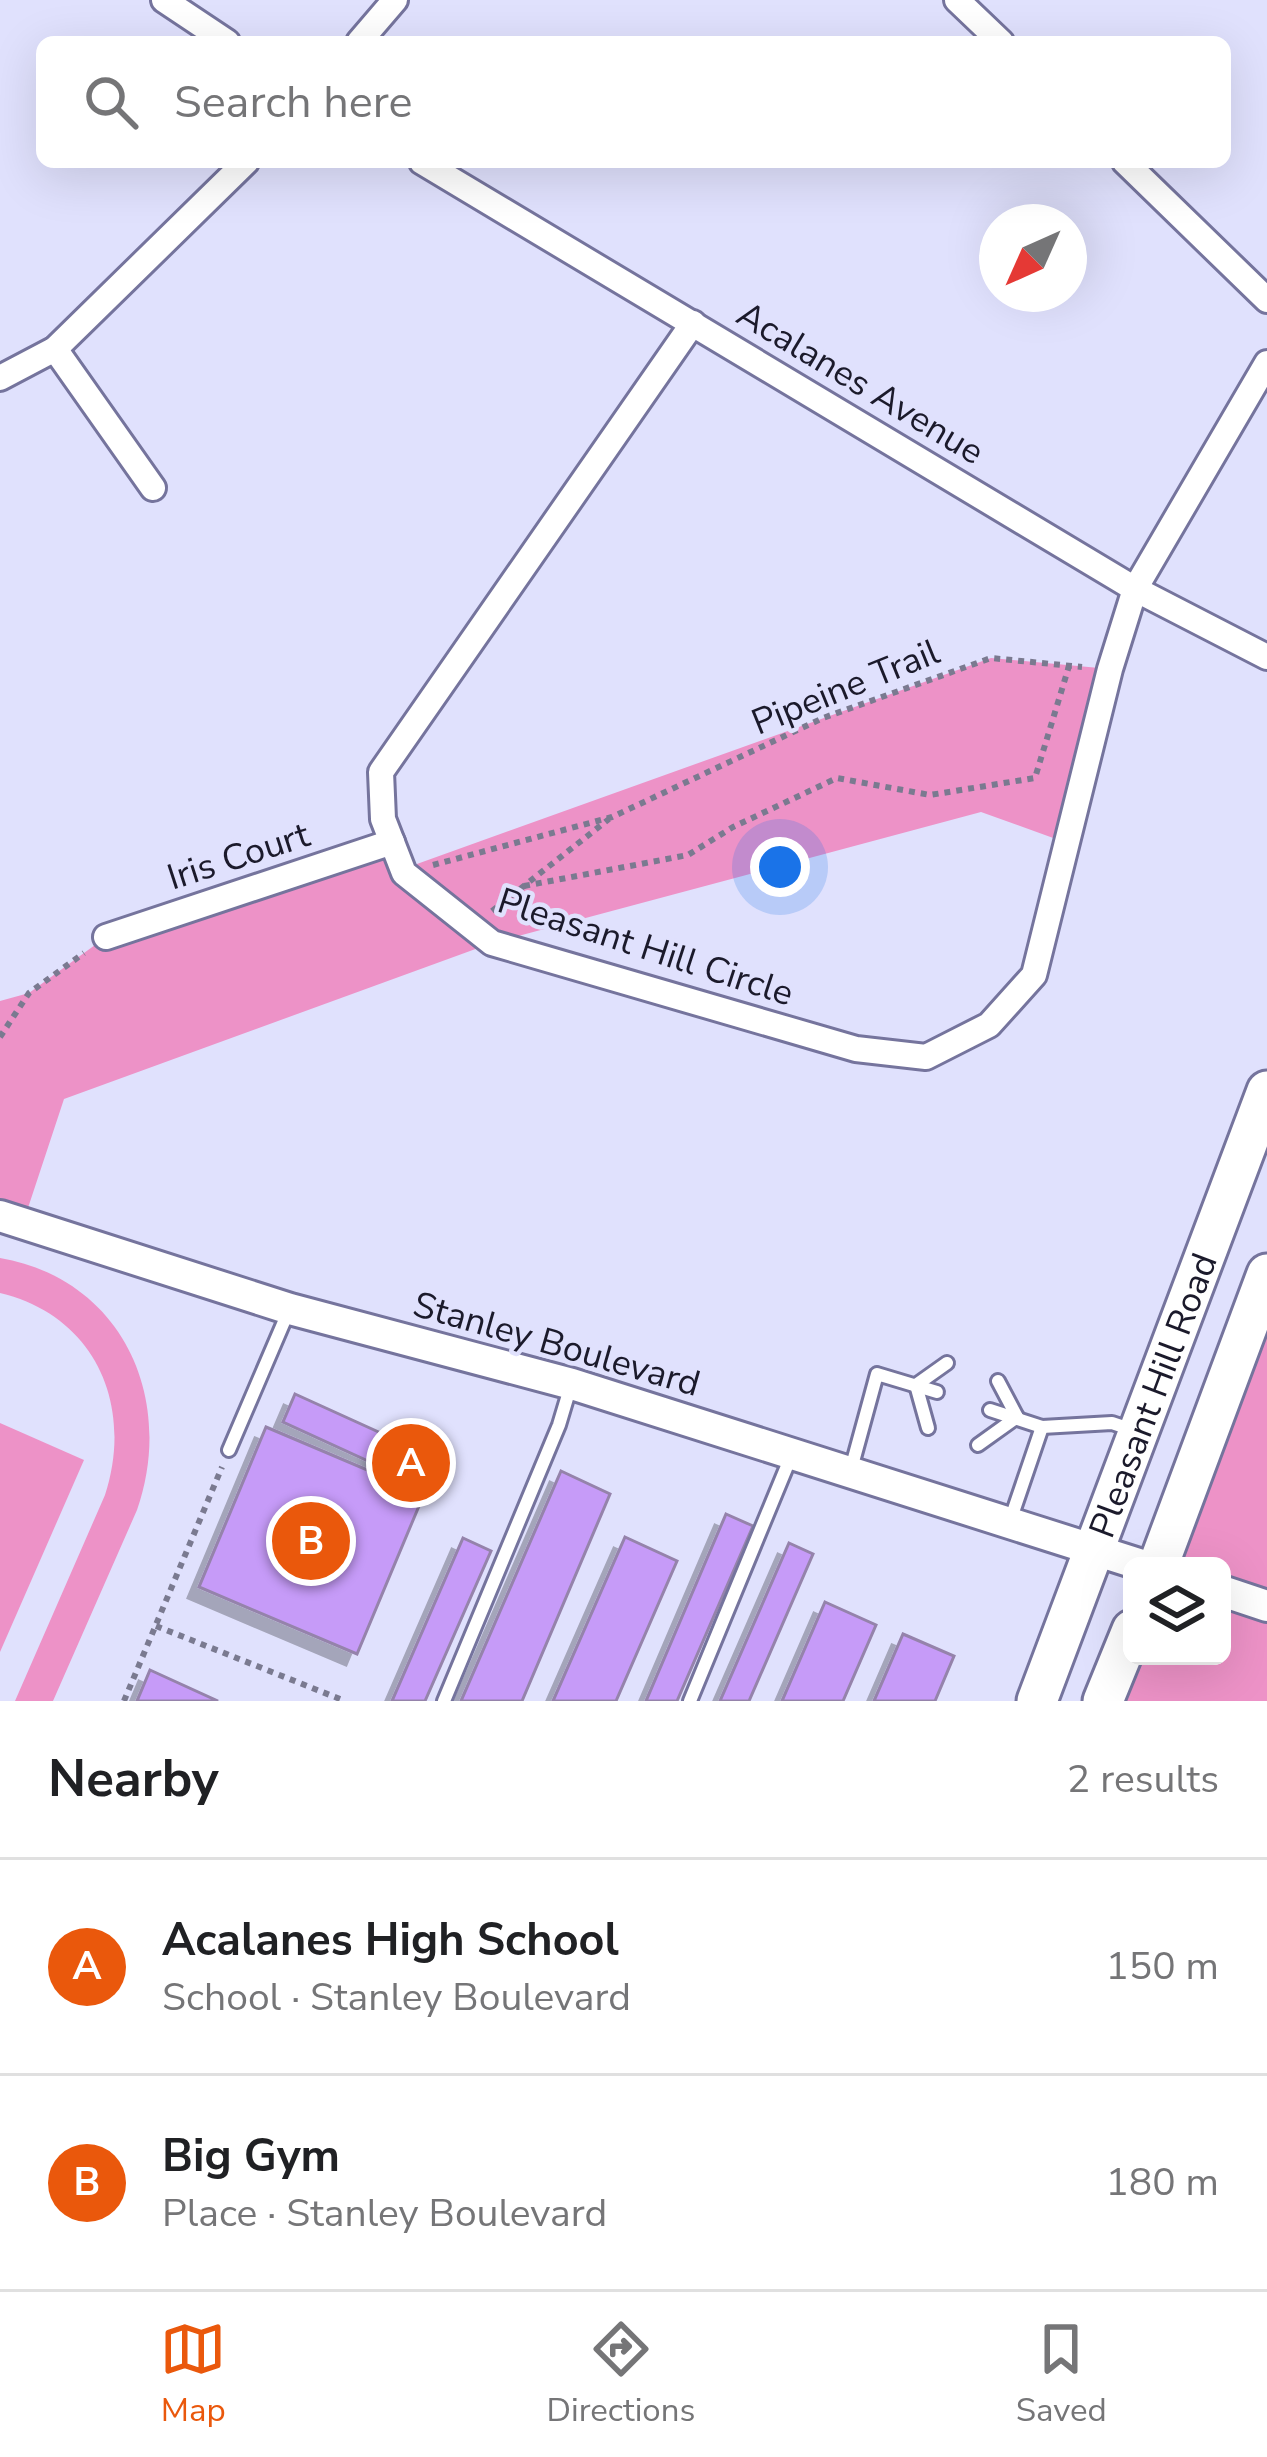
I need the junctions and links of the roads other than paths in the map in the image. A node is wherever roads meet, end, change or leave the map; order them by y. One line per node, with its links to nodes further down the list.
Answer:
1 (164, 0): 4 (street)
2 (395, 0): 5 (street)
3 (957, 0): 6 (street)
4 (218, 36)
5 (364, 36)
6 (995, 36)
7 (239, 168): 12 (street)
8 (432, 168): 11 (street, Acalanes Avenue)
9 (1131, 168): 10 (street)
10 (1267, 300)
11 (693, 323): 16 (street, Acalanes Avenue); 18 (street, Pleasant Hill Circle)
12 (55, 349): 14 (street); 15 (street)
13 (1267, 363): 16 (street, Pleasant Hill Circle)
14 (0, 378)
15 (153, 488)
16 (1135, 589): 17 (street, Acalanes Avenue); 18 (street, Pleasant Hill Circle)
17 (1267, 657)
18 (392, 842): 19 (street, Iris Court)
19 (106, 937)
20 (1267, 1091): 33 (main road, Pleasant Hill Road)
21 (0, 1216): 23 (street, Stanley Boulevard)
22 (1267, 1274): 40 (main road, Pleasant Hill Road)
23 (290, 1309): 26 (street, Stanley Boulevard); 35 (lane)
24 (946, 1364): 27 (lane)
25 (998, 1381): 30 (lane)
26 (572, 1384): 36 (street, Stanley Boulevard); 45 (lane)
27 (916, 1385): 28 (lane); 32 (lane); 37 (lane)
28 (937, 1392)
29 (990, 1410): 30 (lane)
30 (1017, 1417): 31 (lane); 34 (lane)
31 (1042, 1426): 33 (lane); 38 (lane)
32 (928, 1428)
33 (1137, 1432): 39 (main road, Pleasant Hill Road)
34 (977, 1445)
35 (229, 1450)
36 (792, 1454): 37 (street, Stanley Boulevard); 46 (lane)
37 (850, 1472): 38 (street, Stanley Boulevard)
38 (1010, 1522): 39 (street, Stanley Boulevard)
39 (1092, 1549): 41 (street, Stanley Boulevard); 47 (main road, Pleasant Hill Road)
40 (1161, 1557)
41 (1123, 1559)
42 (1231, 1595): 43 (street)
43 (1267, 1606)
44 (1123, 1652): 48 (main road)
45 (444, 1701)
46 (691, 1701)
47 (1037, 1701)
48 (1103, 1701)

